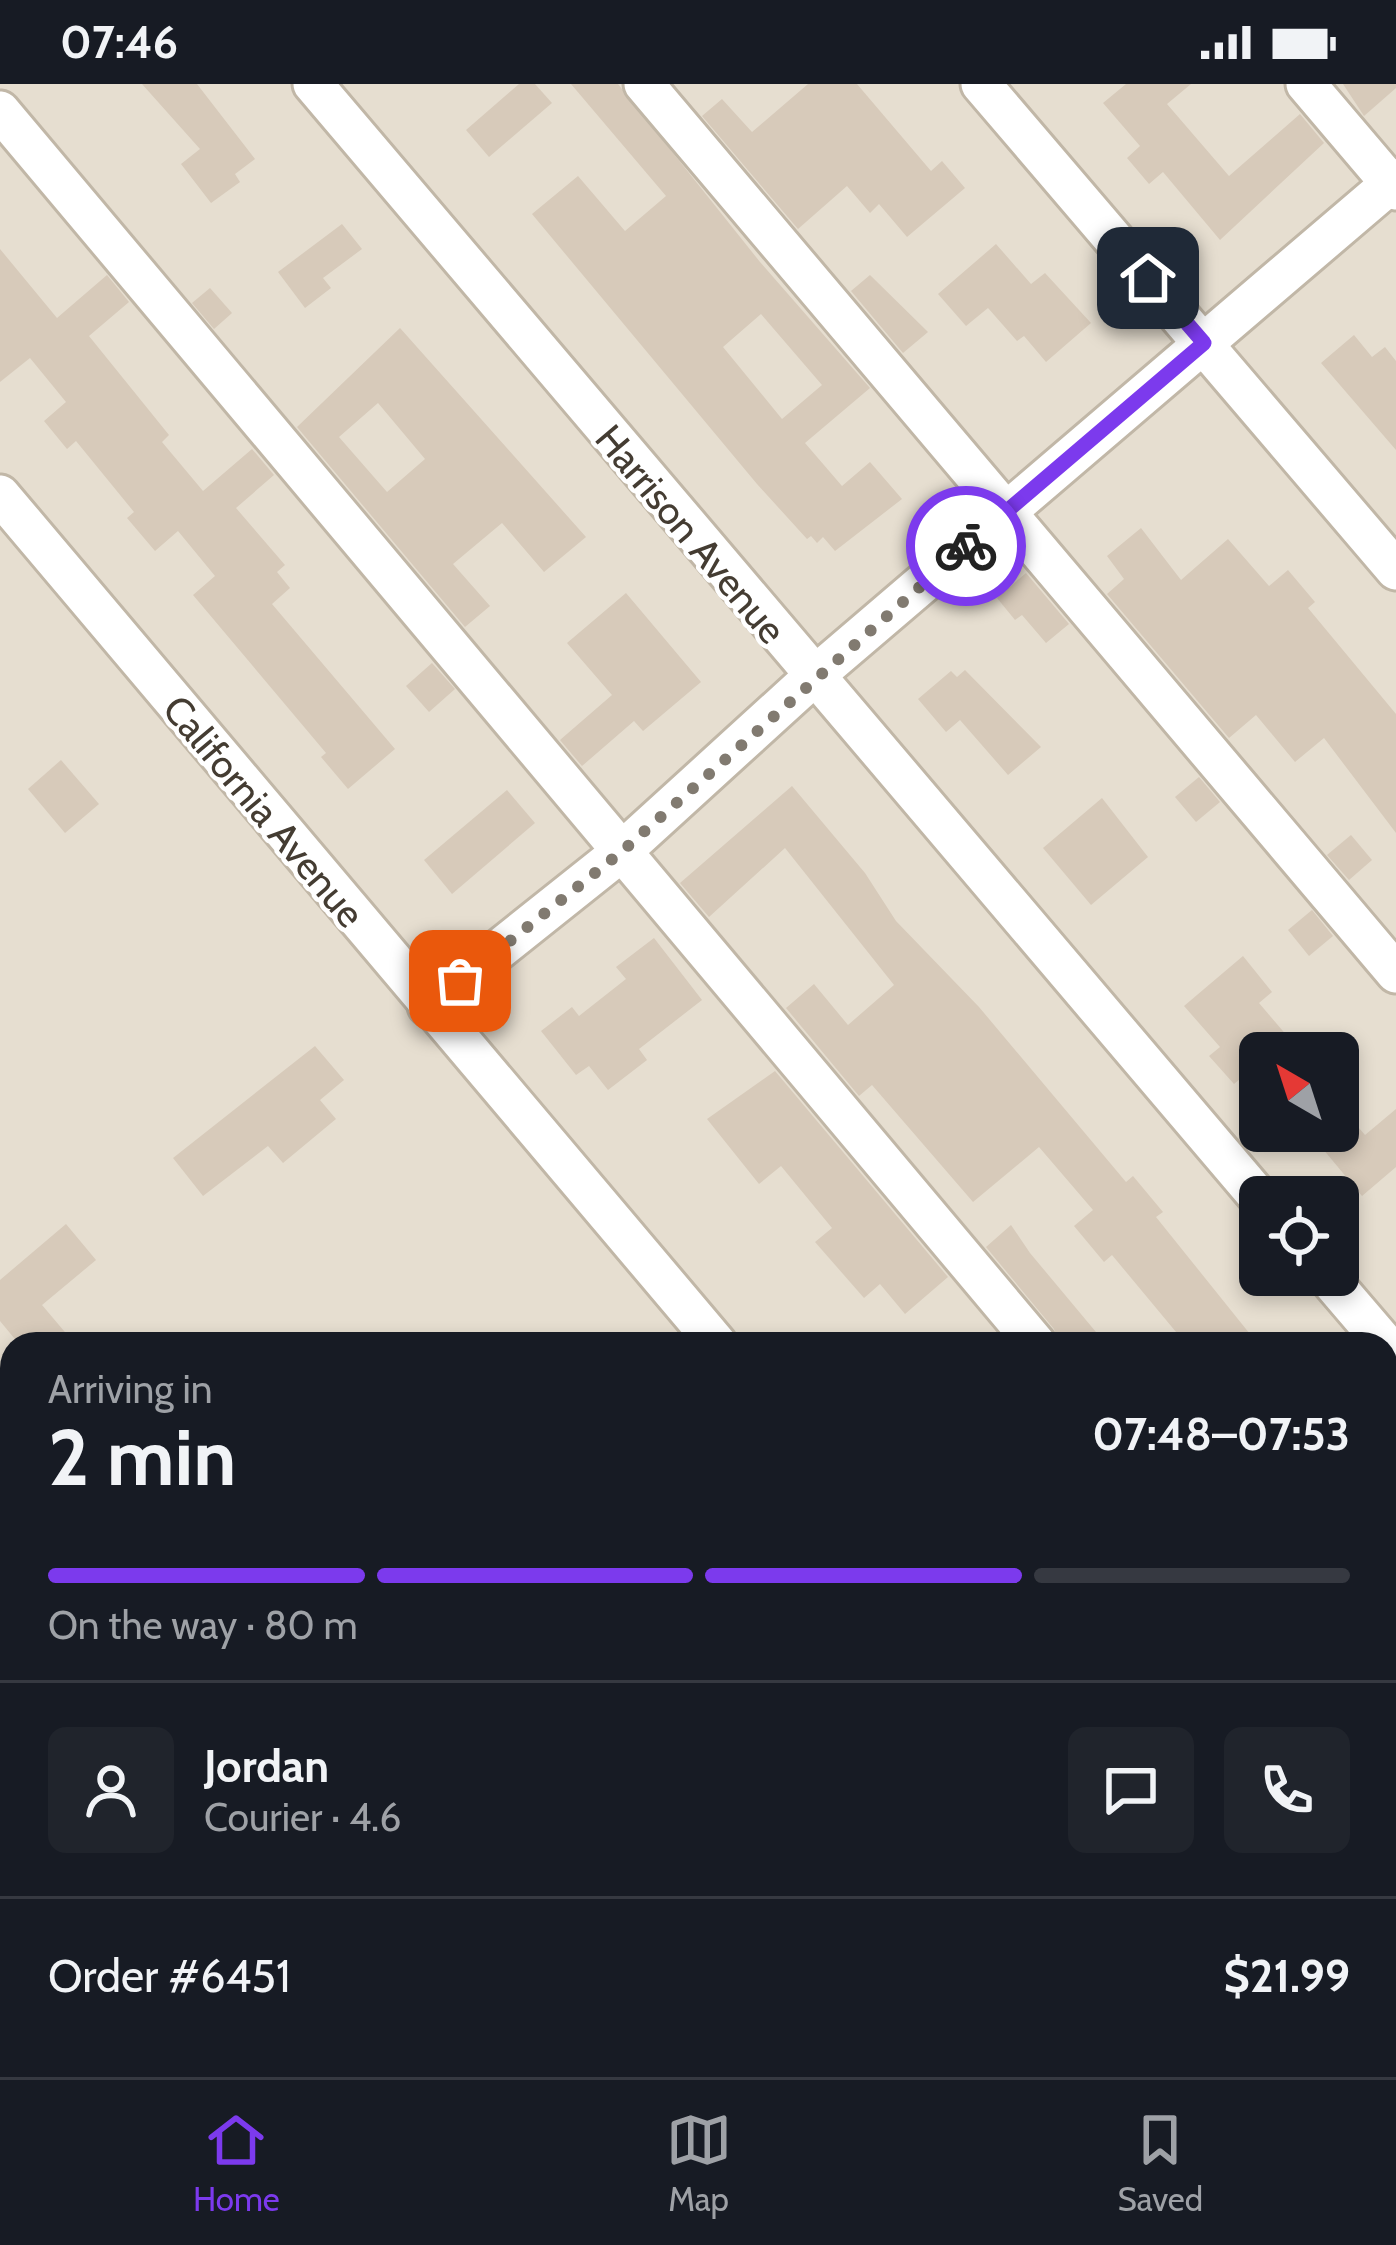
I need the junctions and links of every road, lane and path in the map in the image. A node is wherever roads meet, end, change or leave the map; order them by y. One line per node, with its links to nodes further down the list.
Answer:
1 (313, 84): 11 (street, Harrison Avenue)
2 (644, 84): 9 (street)
3 (981, 84): 7 (street)
4 (1306, 84): 6 (street)
5 (0, 111): 12 (street)
6 (1394, 184): 7 (street)
7 (1204, 343): 9 (street); 10 (street)
8 (0, 495): 14 (street, California Avenue)
9 (1004, 514): 11 (street); 13 (street)
10 (1396, 570)
11 (812, 678): 12 (street); 15 (street, Harrison Avenue)
12 (620, 853): 14 (street); 18 (street)
13 (1396, 973)
14 (428, 1006): 17 (street, California Avenue)
15 (1241, 1176)
16 (1344, 1296): 19 (street)
17 (707, 1332)
18 (1026, 1332)
19 (1375, 1332)

